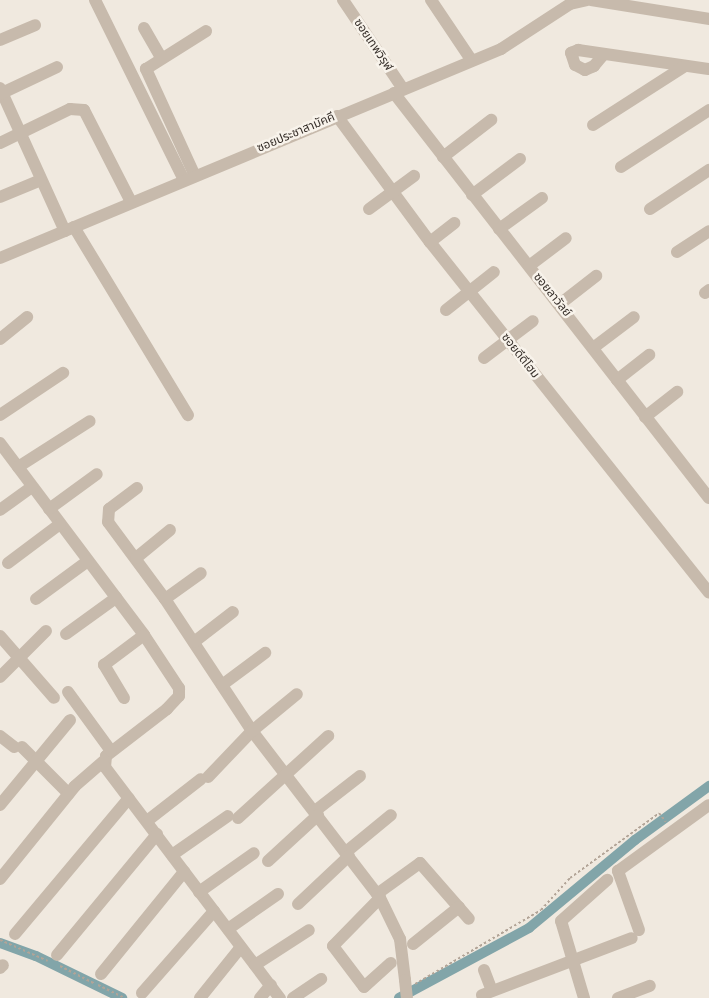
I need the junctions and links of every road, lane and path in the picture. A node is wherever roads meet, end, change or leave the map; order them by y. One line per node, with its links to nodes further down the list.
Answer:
1 (95, 0): 32 (street)
2 (343, 0): 19 (street, ซอยเทพวิรุฬ)
3 (430, 0): 15 (street)
4 (587, 0): 6 (street, ซอยประชาสามัคคี)
5 (591, 0): 7 (street)
6 (569, 2): 15 (street, ซอยประชาสามัคคี)
7 (615, 2): 8 (street)
8 (709, 19)
9 (35, 24): 12 (street)
10 (144, 28): 14 (street)
11 (206, 31): 14 (street)
12 (0, 40)
13 (604, 54): 16 (street)
14 (161, 58): 32 (street)
15 (472, 61): 19 (street, ซอยประชาสามัคคี)
16 (685, 66): 18 (street); 24 (street)
17 (57, 67): 20 (street)
18 (709, 69)
19 (398, 91): 22 (street, ซอยประชาสามัคคี); 27 (street, ซอยลาวัลย์)
20 (1, 92): 25 (street)
21 (709, 110): 29 (street)
22 (337, 116): 32 (street, ซอยประชาสามัคคี); 34 (street, ซอยดีดีโฮม)
23 (491, 120): 27 (street)
24 (593, 125)
25 (20, 134): 26 (street); 33 (street); 38 (street)
26 (0, 143)
27 (443, 157): 35 (street, ซอยลาวัลย์)
28 (520, 159): 35 (street)
29 (621, 167)
30 (709, 170): 40 (street)
31 (414, 176): 34 (street)
32 (189, 178): 38 (street, ซอยประชาสามัคคี)
33 (41, 180): 36 (street); 42 (street)
34 (393, 192): 39 (street); 46 (street, ซอยดีดีโฮม)
35 (472, 195): 43 (street, ซอยลาวัลย์)
36 (0, 197)
37 (542, 198): 43 (street)
38 (131, 202): 42 (street, ซอยประชาสามัคคี)
39 (369, 209)
40 (650, 209)
41 (454, 223): 46 (street)
42 (69, 229): 48 (street, ซอยประชาสามัคคี); 67 (street)
43 (499, 229): 49 (street, ซอยลาวัลย์)
44 (709, 231): 47 (street)
45 (566, 238): 49 (street)
46 (430, 242): 52 (street, ซอยดีดีโฮม)
47 (677, 252)
48 (0, 258)
49 (529, 266): 53 (street, ซอยลาวัลย์)
50 (494, 272): 52 (street)
51 (596, 276): 53 (street)
52 (470, 292): 54 (street); 59 (street, ซอยดีดีโฮม)
53 (560, 304): 60 (street, ซอยลาวัลย์)
54 (446, 310)
55 (27, 317): 58 (street)
56 (634, 317): 60 (street)
57 (533, 321): 59 (street)
58 (0, 339)
59 (508, 340): 62 (street); 84 (street, ซอยดีดีโฮม)
60 (594, 348): 64 (street, ซอยลาวัลย์)
61 (650, 355): 64 (street)
62 (484, 358)
63 (63, 374): 66 (street)
64 (617, 380): 68 (street, ซอยลาวัลย์)
65 (677, 392): 68 (street)
66 (0, 415)
67 (188, 415)
68 (645, 416): 75 (street, ซอยลาวัลย์)
69 (90, 421): 71 (street)
70 (1, 448): 71 (street)
71 (18, 468): 73 (street)
72 (97, 474): 77 (street)
73 (32, 487): 76 (street); 77 (street)
74 (137, 488): 80 (street)
75 (706, 489)
76 (0, 510)
77 (49, 510): 78 (street)
78 (60, 524): 81 (street); 82 (street)
79 (170, 530): 80 (street)
80 (136, 558): 87 (street)
81 (88, 561): 85 (street); 86 (street)
82 (8, 563)
83 (201, 573): 87 (street)
84 (709, 593)
85 (116, 598): 90 (street); 91 (street)
86 (36, 599)
87 (165, 599): 93 (street)
88 (233, 612): 93 (street)
89 (46, 631): 95 (street)
90 (66, 634)
91 (144, 635): 101 (street); 106 (street)
92 (0, 636): 95 (street)
93 (194, 642): 97 (street)
94 (266, 653): 97 (street)
95 (18, 656): 96 (street); 100 (street)
96 (0, 677)
97 (222, 685): 103 (street)
98 (68, 692): 106 (street)
99 (297, 694): 103 (street)
100 (54, 698)
101 (124, 698)
102 (70, 720): 107 (street)
103 (252, 731): 109 (street); 118 (street)
104 (0, 736): 107 (street)
105 (328, 736): 109 (street)
106 (111, 750): 108 (street)
107 (36, 761): 111 (street); 114 (street)
108 (103, 762): 111 (street); 112 (street)
109 (285, 772): 115 (street); 122 (street)
110 (360, 776): 115 (street)
111 (69, 794): 125 (street)
112 (129, 798): 118 (street); 136 (street)
113 (709, 804): 141 (street)
114 (0, 805)
115 (317, 813): 121 (street); 123 (street)
116 (658, 813): 147 (path)
117 (390, 815): 121 (street)
118 (147, 821): 119 (street)
119 (157, 834): 122 (street); 140 (street)
120 (254, 853): 127 (street)
121 (348, 854): 129 (street); 130 (street)
122 (172, 855): 124 (street)
123 (268, 861)
124 (184, 872): 127 (street); 145 (street)
125 (1, 877)
126 (606, 880): 141 (street)
127 (199, 892): 132 (street)
128 (278, 894): 134 (street)
129 (379, 896): 131 (street); 142 (street); 147 (street)
130 (298, 904)
131 (459, 908): 133 (street); 138 (street)
132 (214, 911): 134 (street); 150 (street)
133 (469, 919)
134 (228, 929): 139 (street)
135 (309, 930): 143 (street)
136 (15, 934)
137 (0, 940): 140 (path)
138 (413, 944)
139 (241, 947): 143 (street); 152 (street)
140 (54, 960): 151 (path)
141 (572, 960): 144 (street); 157 (street)
142 (391, 963)
143 (255, 965): 148 (street)
144 (484, 970)
145 (101, 974)
146 (320, 979): 155 (street)
147 (410, 982): 156 (street, bridge)
148 (270, 985): 153 (street); 154 (street)
149 (650, 986): 158 (street)
150 (142, 993)
151 (125, 998)
152 (200, 998)
153 (260, 998)
154 (280, 998)
155 (293, 998)
156 (407, 998)
157 (584, 998)
158 (618, 998)

